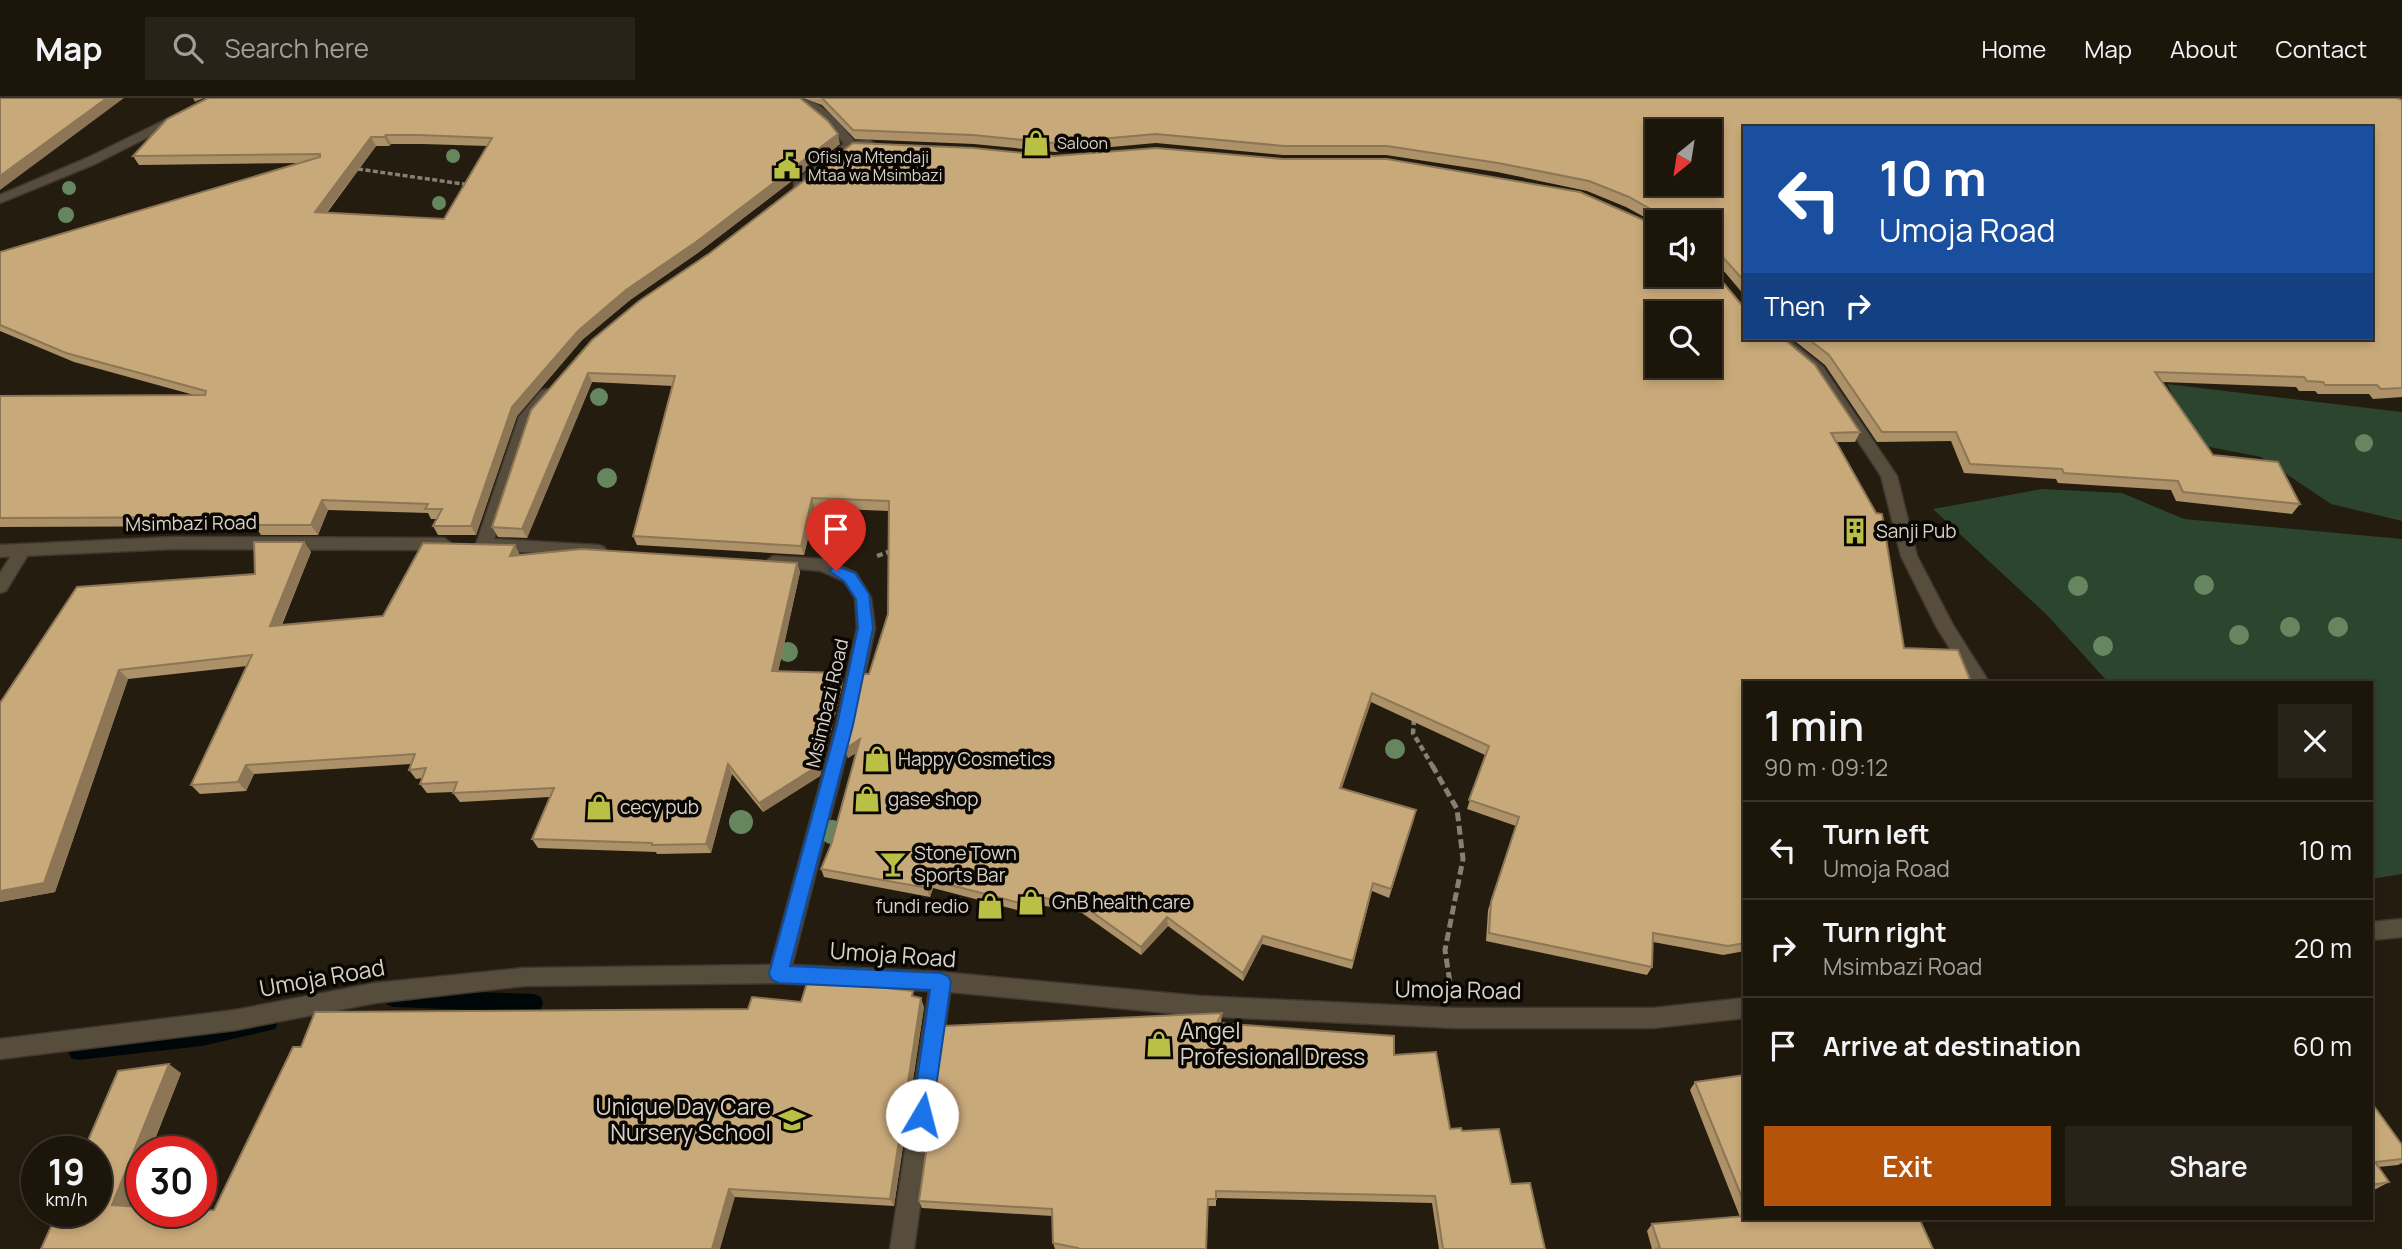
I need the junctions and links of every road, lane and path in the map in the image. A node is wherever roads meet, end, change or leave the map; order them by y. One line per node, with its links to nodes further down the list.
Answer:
1 (219, 98): 8 (street)
2 (801, 98): 3 (street)
3 (851, 145): 4 (street); 7 (street)
4 (876, 145)
5 (358, 169): 6 (path)
6 (481, 186)
7 (791, 190)
8 (0, 199)
9 (1781, 340): 19 (street)
10 (553, 386): 11 (street)
11 (471, 544): 13 (street, Msimbazi Road); 15 (street, Msimbazi Road)
12 (908, 547): 17 (path)
13 (23, 550): 14 (street, Msimbazi Road); 18 (street)
14 (0, 551)
15 (620, 552)
16 (755, 561): 17 (street)
17 (850, 577): 23 (street, Msimbazi Road)
18 (0, 587)
19 (1979, 681)
20 (1415, 709): 26 (path)
21 (2402, 928): 22 (street)
22 (2373, 931)
23 (779, 974): 24 (street, Umoja Road); 27 (street, Umoja Road)
24 (941, 982): 26 (street, Umoja Road); 28 (street)
25 (1743, 1007): 26 (street, Umoja Road)
26 (1455, 1018)
27 (0, 1049)
28 (902, 1249)

